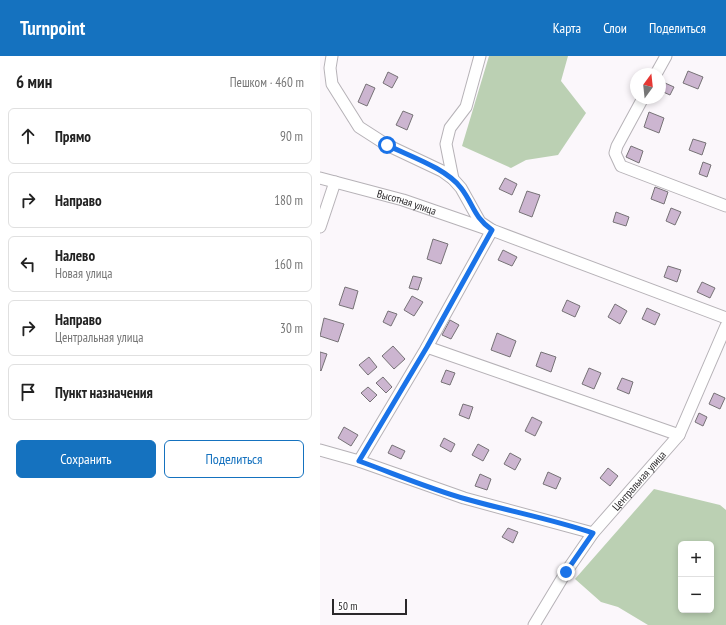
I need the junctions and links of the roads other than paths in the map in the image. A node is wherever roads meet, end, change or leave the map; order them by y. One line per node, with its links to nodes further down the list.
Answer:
1 (332, 56): 7 (street)
2 (480, 56): 7 (street)
3 (666, 56): 4 (street)
4 (659, 68)
5 (640, 104): 9 (street)
6 (320, 178): 8 (street, Высотная улица)
7 (453, 179): 11 (street)
8 (335, 182): 10 (street); 11 (street, Высотная улица)
9 (726, 206)
10 (320, 227)
11 (492, 230): 12 (street); 14 (street)
12 (726, 318)
13 (726, 326): 15 (street, Центральная улица)
14 (427, 347): 15 (street); 17 (street)
15 (679, 435): 18 (street, Центральная улица)
16 (320, 450): 17 (street)
17 (359, 461): 18 (street)
18 (593, 533): 19 (street, Центральная улица)
19 (534, 625)

